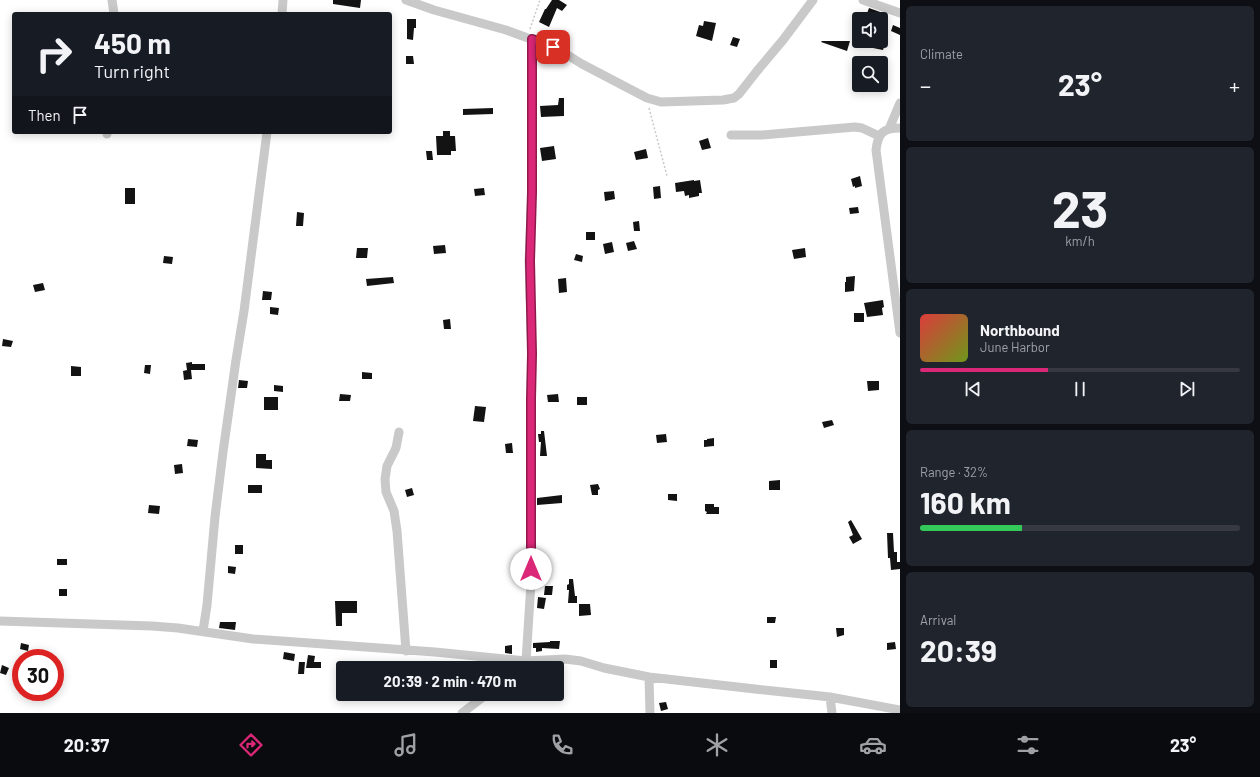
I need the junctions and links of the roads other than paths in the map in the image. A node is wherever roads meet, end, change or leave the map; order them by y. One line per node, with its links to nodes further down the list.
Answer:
1 (112, 0): 7 (street)
2 (283, 0): 8 (street)
3 (406, 0): 6 (street)
4 (813, 0): 10 (street)
5 (864, 0): 9 (street)
6 (416, 2): 10 (street)
7 (114, 12)
8 (282, 12)
9 (900, 13)
10 (532, 39): 22 (street)
11 (900, 103): 12 (street)
12 (889, 128): 13 (street); 16 (street)
13 (900, 128)
14 (267, 134): 20 (street)
15 (731, 135): 16 (street)
16 (879, 136): 17 (street)
17 (900, 333)
18 (399, 432): 21 (street)
19 (0, 621): 20 (street)
20 (203, 631): 21 (street)
21 (406, 651): 22 (street)
22 (526, 661): 23 (street)
23 (649, 677): 24 (street); 28 (street)
24 (830, 697): 26 (street); 29 (street)
25 (478, 701): 27 (street)
26 (900, 710)
27 (462, 713)
28 (650, 713)
29 (832, 713)

